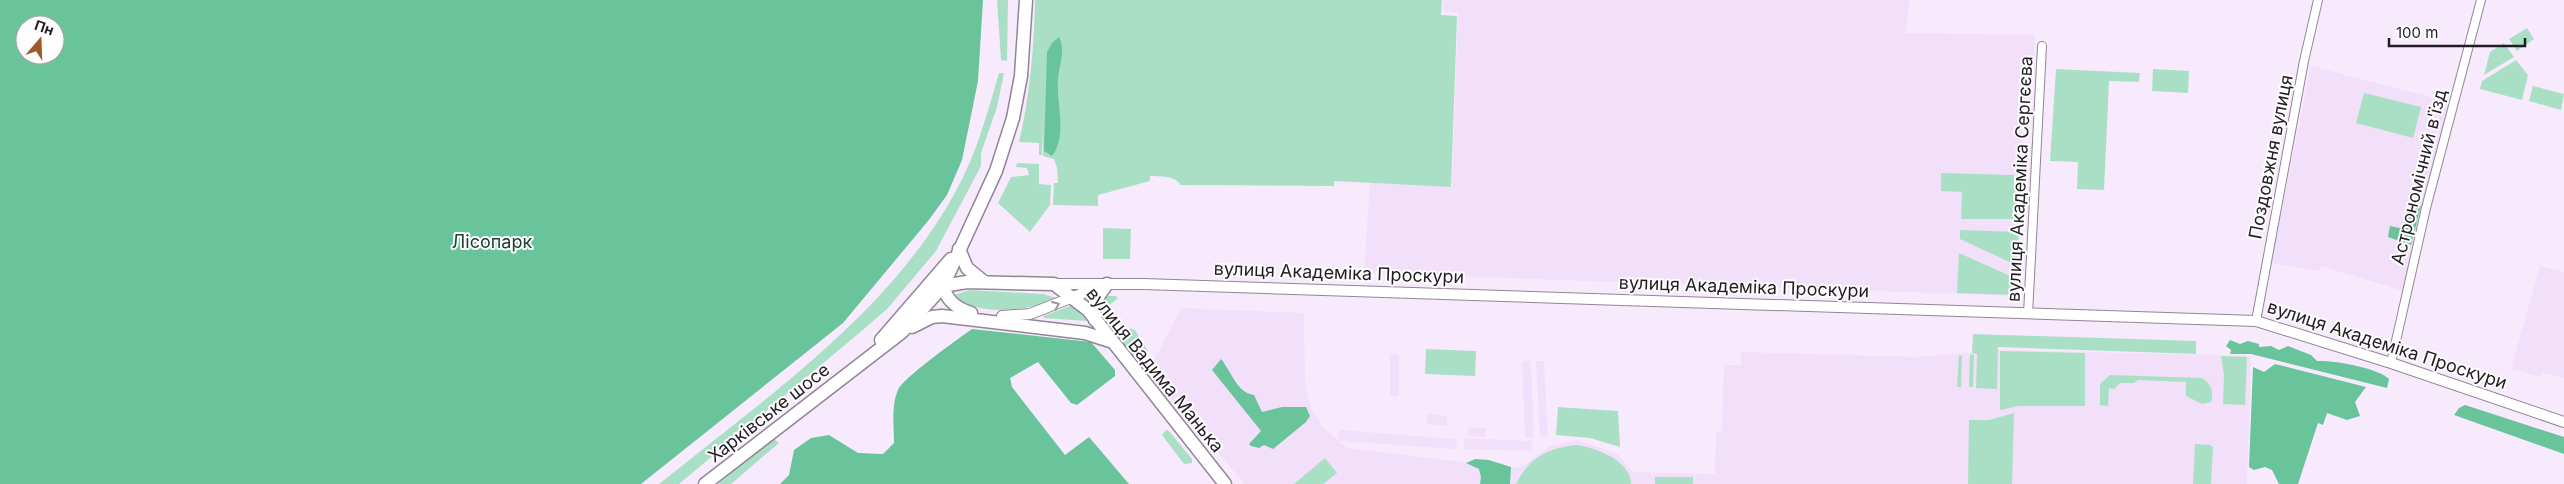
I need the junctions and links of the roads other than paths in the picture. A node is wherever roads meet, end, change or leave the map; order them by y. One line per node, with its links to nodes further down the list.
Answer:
1 (1026, 0): 5 (main road, Харківське шосе)
2 (2318, 0): 17 (street, Поздовжня вулиця)
3 (2481, 0): 20 (street, Астрономічний в'їзд)
4 (2042, 46): 13 (street, вулиця Академіка Сергєєва)
5 (955, 254): 6 (main road); 9 (main road, Харківське шосе); 11 (main road, Харківське шосе)
6 (983, 281): 7 (main road, вулиця Академіка Проскури); 9 (main road, вулиця Академіка Проскури)
7 (1054, 284): 8 (street, вулиця Академіка Проскури); 10 (main road, вулиця Вадима Манька)
8 (1107, 284): 10 (street); 13 (street, вулиця Академіка Проскури); 16 (main road)
9 (944, 286): 11 (main road, вулиця Академіка Проскури); 12 (main road); 18 (main road, Харківське шосе)
10 (1074, 297): 15 (street, one-way to 10); 16 (main road, вулиця Вадима Манька)
11 (912, 306): 21 (main road, Харківське шосе)
12 (971, 312): 14 (main road); 15 (main road)
13 (2028, 314): 17 (street, вулиця Академіка Проскури)
14 (936, 316): 18 (main road); 19 (main road)
15 (1002, 316): 19 (main road)
16 (1095, 320): 19 (main road, вулиця Вадима Манька)
17 (2256, 321): 20 (street, вулиця Академіка Проскури)
18 (902, 332): 21 (main road, Харківське шосе)
19 (1110, 341): 24 (main road, вулиця Вадима Манька)
20 (2391, 363): 22 (street, вулиця Академіка Проскури)
21 (854, 369): 23 (main road, Харківське шосе)
22 (2564, 422)
23 (705, 484)
24 (1225, 484)

